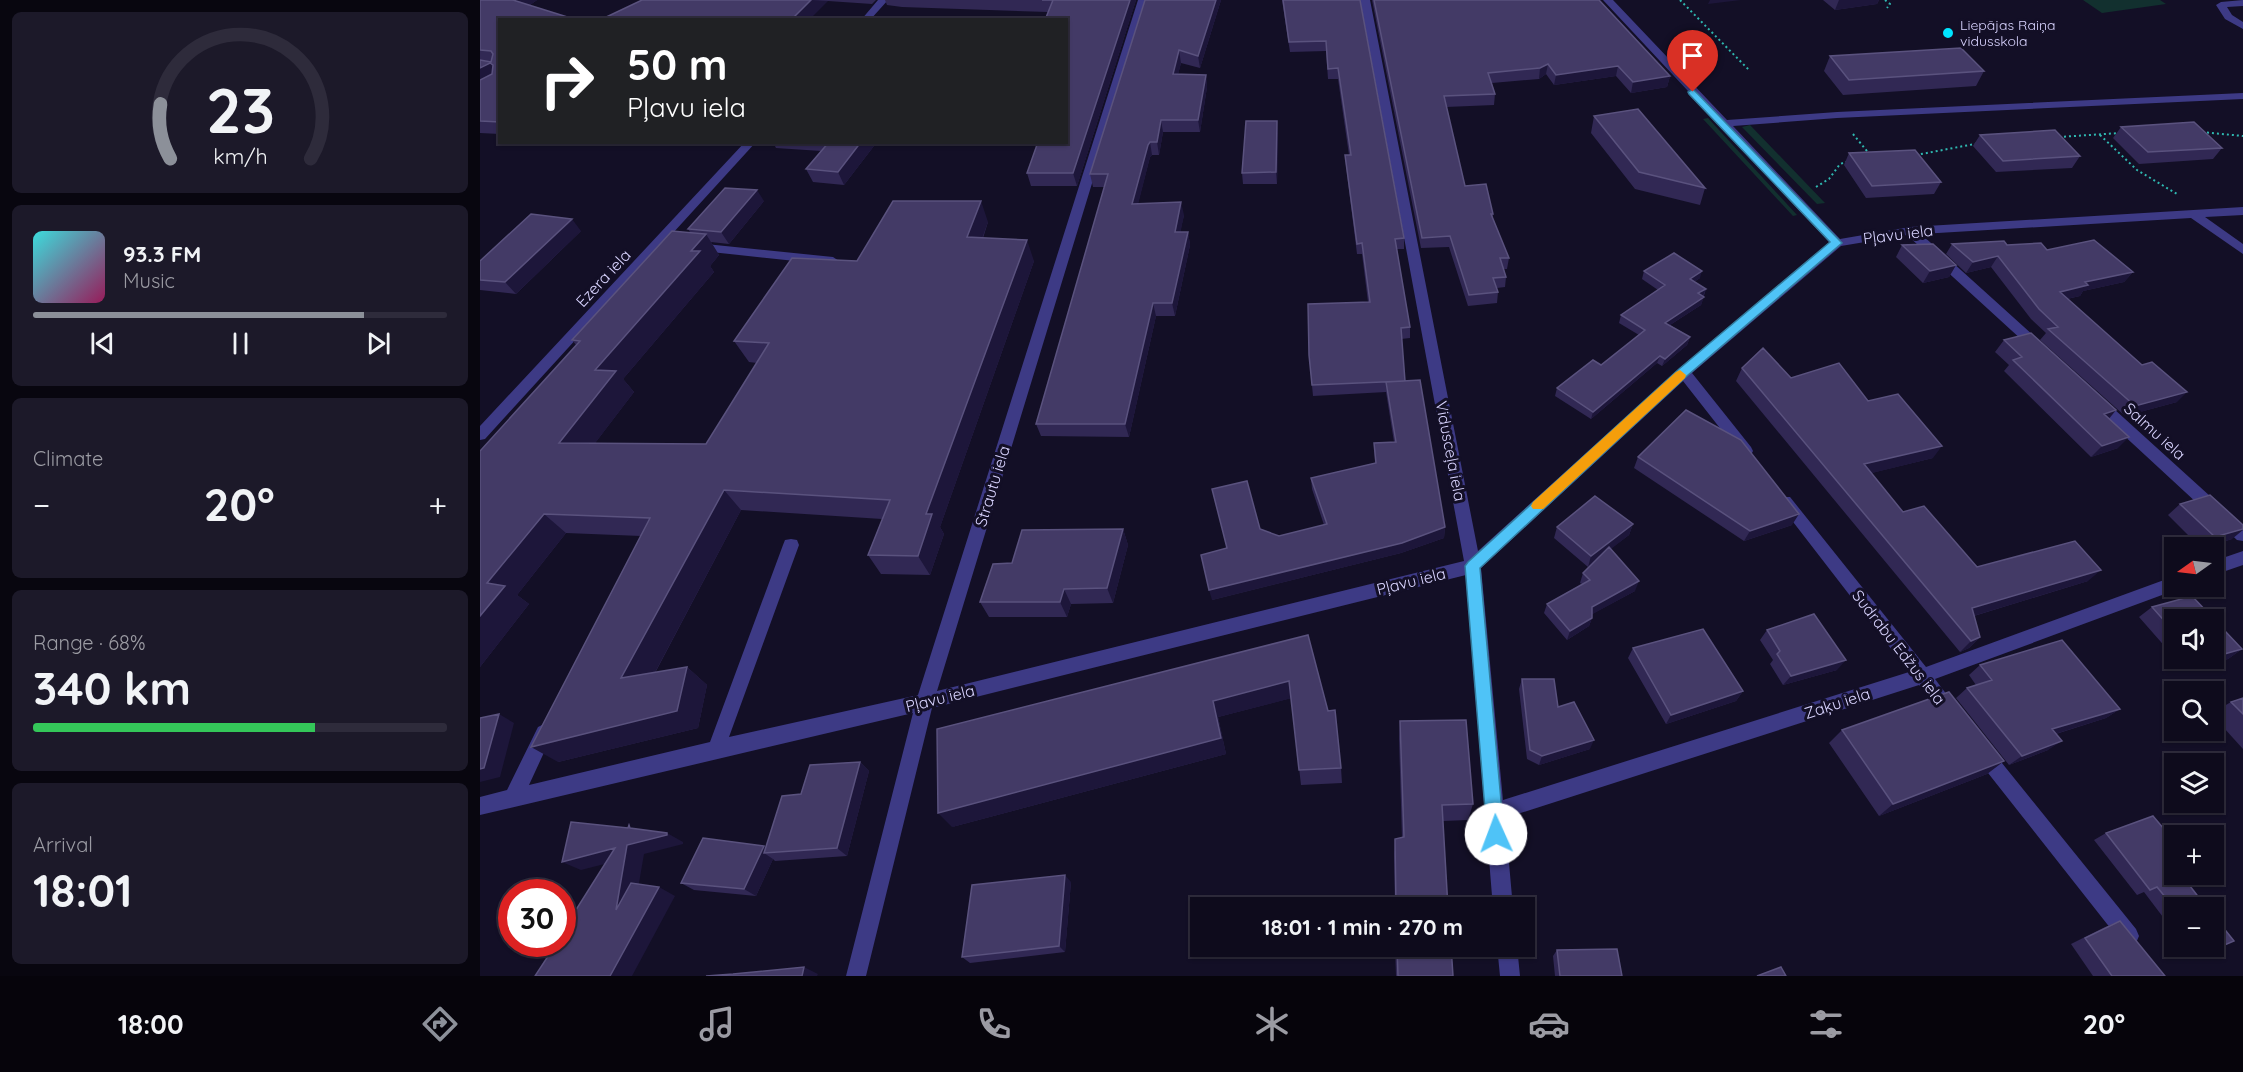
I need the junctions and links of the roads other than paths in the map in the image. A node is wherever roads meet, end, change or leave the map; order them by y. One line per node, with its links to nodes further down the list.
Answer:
1 (883, 0): 6 (street)
2 (1143, 0): 31 (street, Strautu iela)
3 (1365, 0): 28 (street, Vidusceļa iela)
4 (1608, 0): 9 (street)
5 (2243, 3): 7 (street)
6 (867, 18)
7 (2243, 26)
8 (2243, 96): 9 (street)
9 (1723, 124): 14 (street)
10 (749, 144): 15 (street, Ezera iela)
11 (2243, 211): 12 (street, Pļavu iela)
12 (2193, 214): 13 (street, Pļavu iela); 16 (street)
13 (1910, 231): 14 (street, Pļavu iela); 18 (street)
14 (1837, 243): 19 (street, Pļavu iela)
15 (669, 245): 17 (street); 21 (street, Ezera iela)
16 (2243, 250)
17 (842, 262)
18 (2050, 359)
19 (1683, 372): 22 (street); 28 (street, Pļavu iela)
20 (2085, 391): 24 (street, Salmu iela)
21 (480, 435)
22 (1756, 464)
23 (1777, 492): 30 (street, Sudrabu Edžus iela)
24 (2243, 535)
25 (791, 545): 35 (street)
26 (2243, 558): 27 (street)
27 (2224, 565)
28 (1473, 566): 31 (street, Pļavu iela); 38 (street, Vidusceļa iela)
29 (2164, 587): 30 (street, Zaķu iela)
30 (1922, 676): 33 (street, Sudrabu Edžus iela); 38 (street, Zaķu iela)
31 (925, 702): 35 (street, Pļavu iela); 42 (street, Strautu iela)
32 (554, 714): 36 (street)
33 (1957, 720)
34 (1971, 738): 40 (street)
35 (716, 749): 36 (street, Pļavu iela)
36 (513, 798): 37 (street, Pļavu iela)
37 (480, 806)
38 (1495, 812): 39 (street, Vidusceļa iela)
39 (1502, 897)
40 (2139, 949)
41 (1508, 957): 43 (street)
42 (856, 976)
43 (1510, 976)

